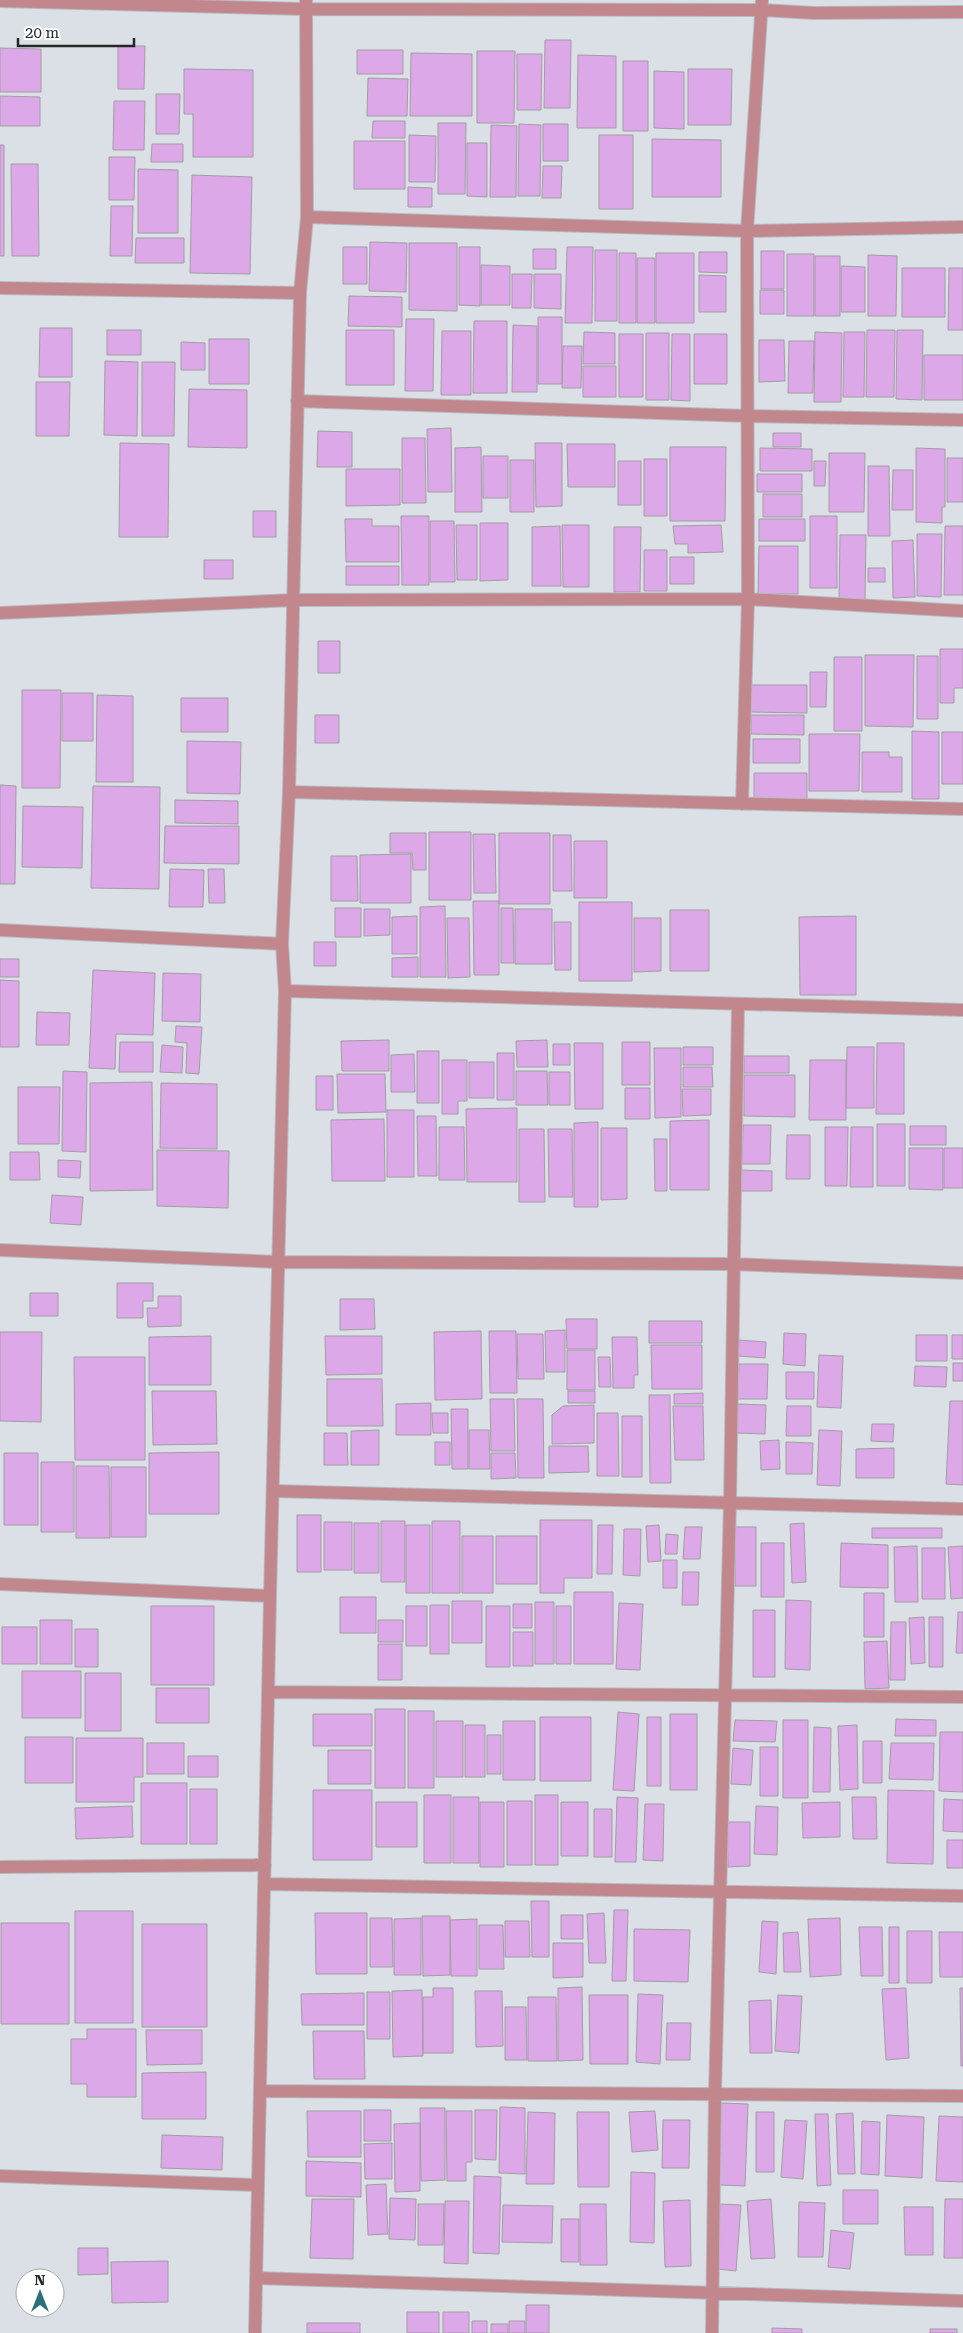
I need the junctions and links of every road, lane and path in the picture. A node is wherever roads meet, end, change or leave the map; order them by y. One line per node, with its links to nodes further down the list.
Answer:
1 (0, 1): 2 (street)
2 (306, 4): 3 (street); 5 (street)
3 (762, 5): 4 (street); 7 (street)
4 (963, 12)
5 (307, 217): 7 (street); 9 (street)
6 (963, 227): 7 (street)
7 (747, 231): 11 (street)
8 (0, 288): 9 (street)
9 (300, 293): 10 (street)
10 (297, 401): 11 (street); 14 (street)
11 (748, 416): 12 (street); 13 (street)
12 (963, 420)
13 (748, 598): 14 (street); 15 (street); 18 (street)
14 (293, 600): 16 (street); 17 (street)
15 (963, 610)
16 (0, 613)
17 (289, 792): 18 (street); 21 (street)
18 (742, 804): 19 (street)
19 (963, 809)
20 (0, 930): 21 (street)
21 (282, 944): 22 (street)
22 (285, 992): 23 (street); 26 (street)
23 (738, 1004): 24 (street); 27 (street)
24 (963, 1010)
25 (0, 1250): 26 (street)
26 (278, 1262): 27 (street); 29 (street)
27 (734, 1264): 28 (street); 30 (street)
28 (963, 1273)
29 (273, 1490): 30 (street); 33 (street)
30 (730, 1502): 31 (street); 35 (street)
31 (963, 1508)
32 (0, 1584): 33 (street)
33 (270, 1596): 34 (street)
34 (269, 1692): 35 (street); 37 (street)
35 (726, 1695): 36 (street); 40 (street)
36 (963, 1696)
37 (265, 1865): 38 (street); 39 (street)
38 (0, 1867)
39 (265, 1884): 40 (street); 42 (street)
40 (722, 1892): 41 (street); 43 (street)
41 (963, 1896)
42 (261, 2091): 43 (street); 46 (street)
43 (716, 2094): 44 (street); 48 (street)
44 (963, 2096)
45 (0, 2176): 46 (street)
46 (258, 2185): 47 (street)
47 (256, 2278): 48 (street); 50 (street)
48 (714, 2293): 49 (street); 51 (street)
49 (963, 2301)
50 (255, 2333)
51 (712, 2333)

